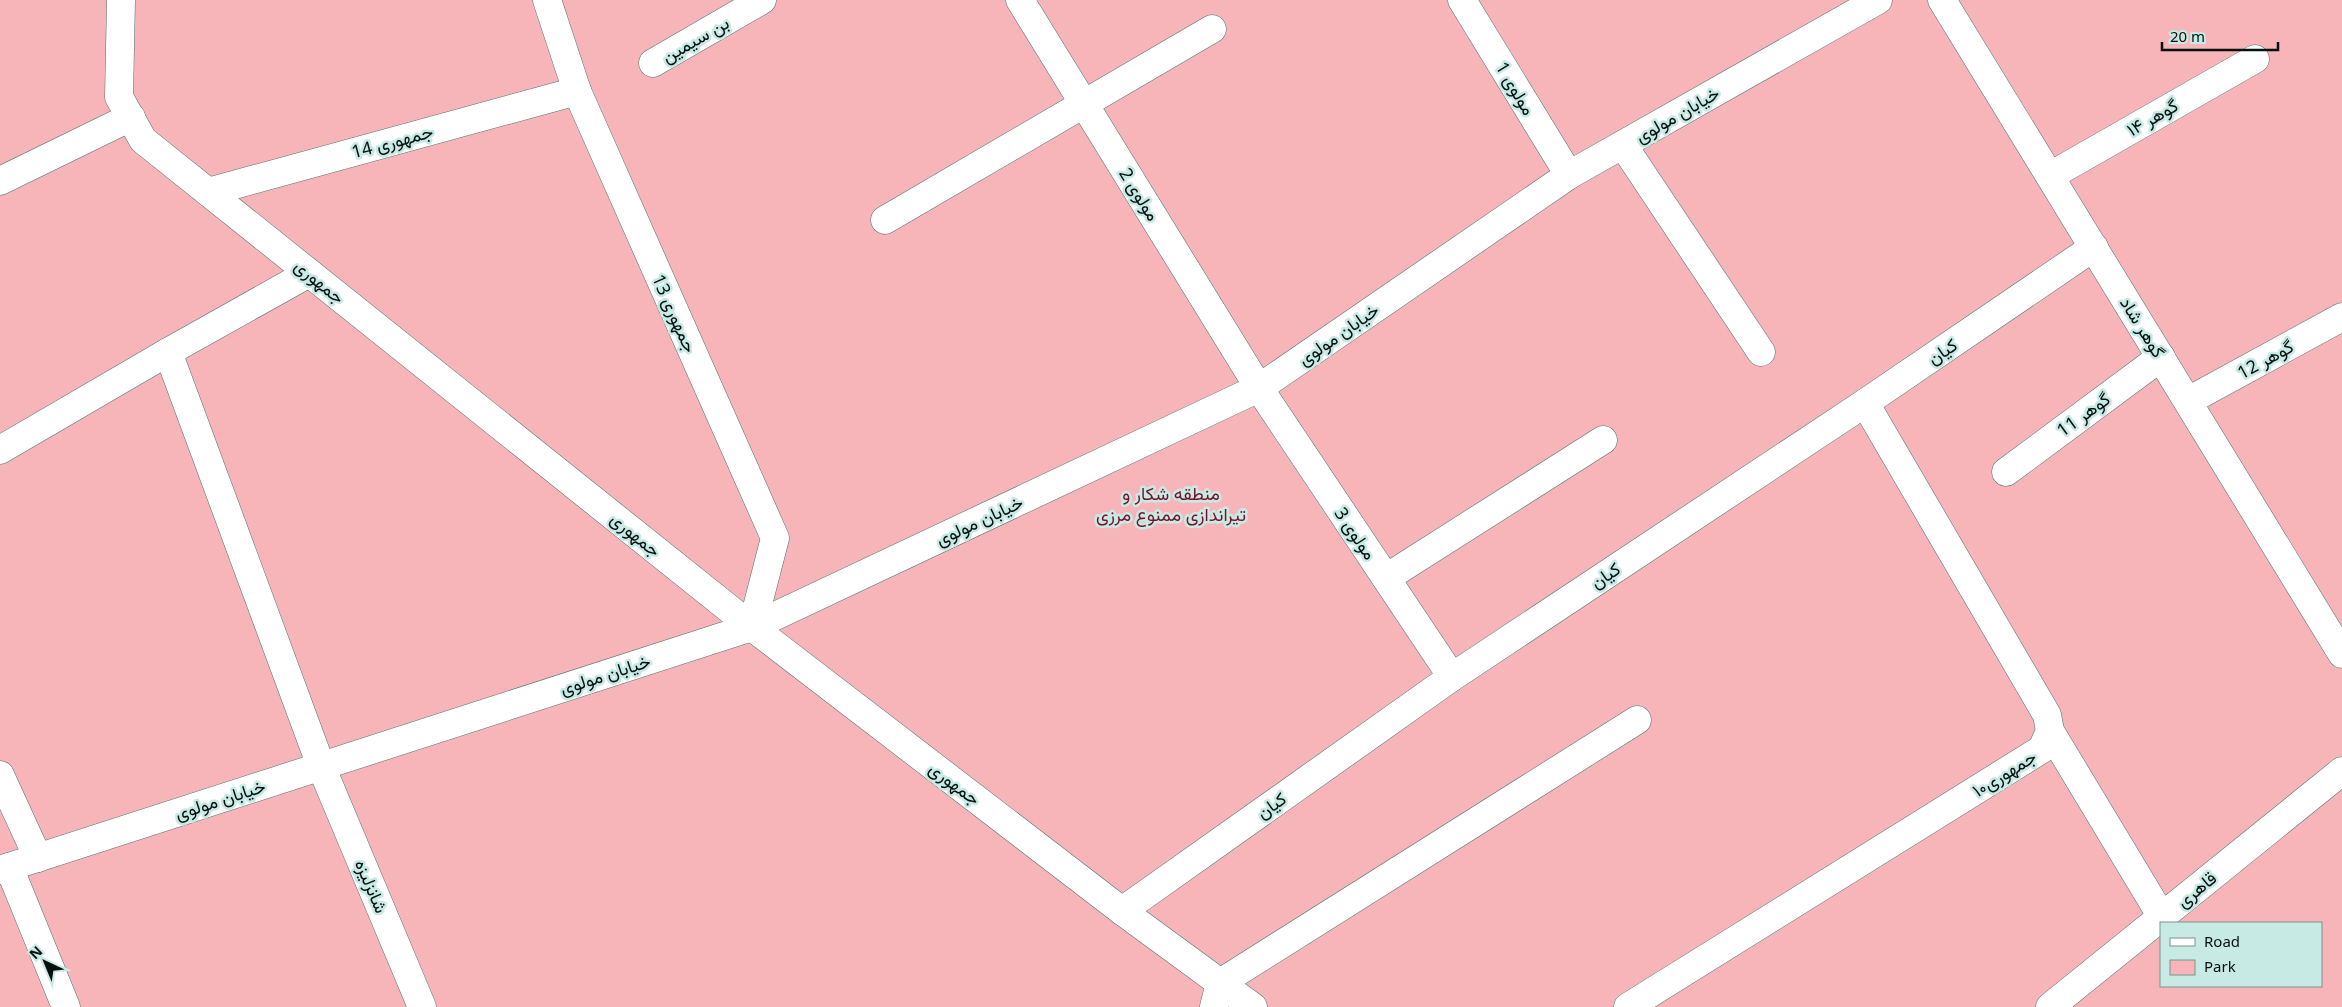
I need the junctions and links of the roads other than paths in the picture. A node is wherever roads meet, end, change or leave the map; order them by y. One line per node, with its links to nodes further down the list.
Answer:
1 (121, 0): 13 (street, جمهوری)
2 (547, 0): 11 (street, جمهوری 13)
3 (762, 0): 10 (street, بن سیمین)
4 (1020, 0): 12 (street, مولوی 2)
5 (1462, 0): 15 (street, مولوی 1)
6 (1878, 0): 14 (street, خیابان مولوی)
7 (1942, 0): 16 (street, گوهر شاد)
8 (1212, 29): 12 (street)
9 (2255, 58): 16 (street, گوهر ۱۴)
10 (654, 63)
11 (577, 91): 18 (street, جمهوری 14); 34 (street, جمهوری 13)
12 (1084, 104): 19 (street); 26 (street, مولوی 2)
13 (130, 118): 17 (street); 18 (street, جمهوری)
14 (1623, 144): 15 (street, خیابان مولوی); 24 (street)
15 (1569, 175): 26 (street, خیابان مولوی)
16 (2050, 176): 20 (street, گوهر شاد)
17 (0, 181)
18 (208, 192): 21 (street, جمهوری)
19 (885, 220)
20 (2094, 247): 25 (street, گوهر شاد); 28 (street, کیان)
21 (309, 273): 23 (street); 34 (street, جمهوری)
22 (2342, 317): 27 (street, گوهر 12)
23 (168, 352): 30 (street); 39 (street, شانزلیزه)
24 (1761, 352)
25 (2161, 357): 27 (street, گوهر شاد); 31 (street, گوهر 11)
26 (1260, 388): 32 (street, مولوی 3); 34 (street, خیابان مولوی)
27 (2188, 401): 33 (street, گوهر شاد)
28 (1865, 403): 36 (street, کیان); 38 (street, جمهوری۱۰)
29 (1603, 440): 32 (street)
30 (0, 450)
31 (2006, 472)
32 (1386, 578): 36 (street, مولوی 3)
33 (2334, 622): 35 (street, گوهر شاد)
34 (752, 627): 39 (street, خیابان مولوی); 44 (street, جمهوری)
35 (2342, 654)
36 (1452, 677): 44 (street, کیان)
37 (1637, 720): 46 (street)
38 (2050, 731): 45 (street); 50 (street, جمهوری۱۰)
39 (321, 766): 42 (street, خیابان مولوی); 48 (street, شانزلیزه)
40 (2342, 772): 45 (street, قاهری)
41 (0, 775): 42 (street)
42 (38, 858): 43 (street, خیابان مولوی)
43 (4, 869): 47 (street)
44 (1122, 911): 46 (street, جمهوری)
45 (2162, 917): 51 (street, قاهری)
46 (1217, 995): 49 (street, جمهوری)
47 (66, 1007)
48 (422, 1007)
49 (1253, 1007)
50 (1628, 1007)
51 (2050, 1007)

